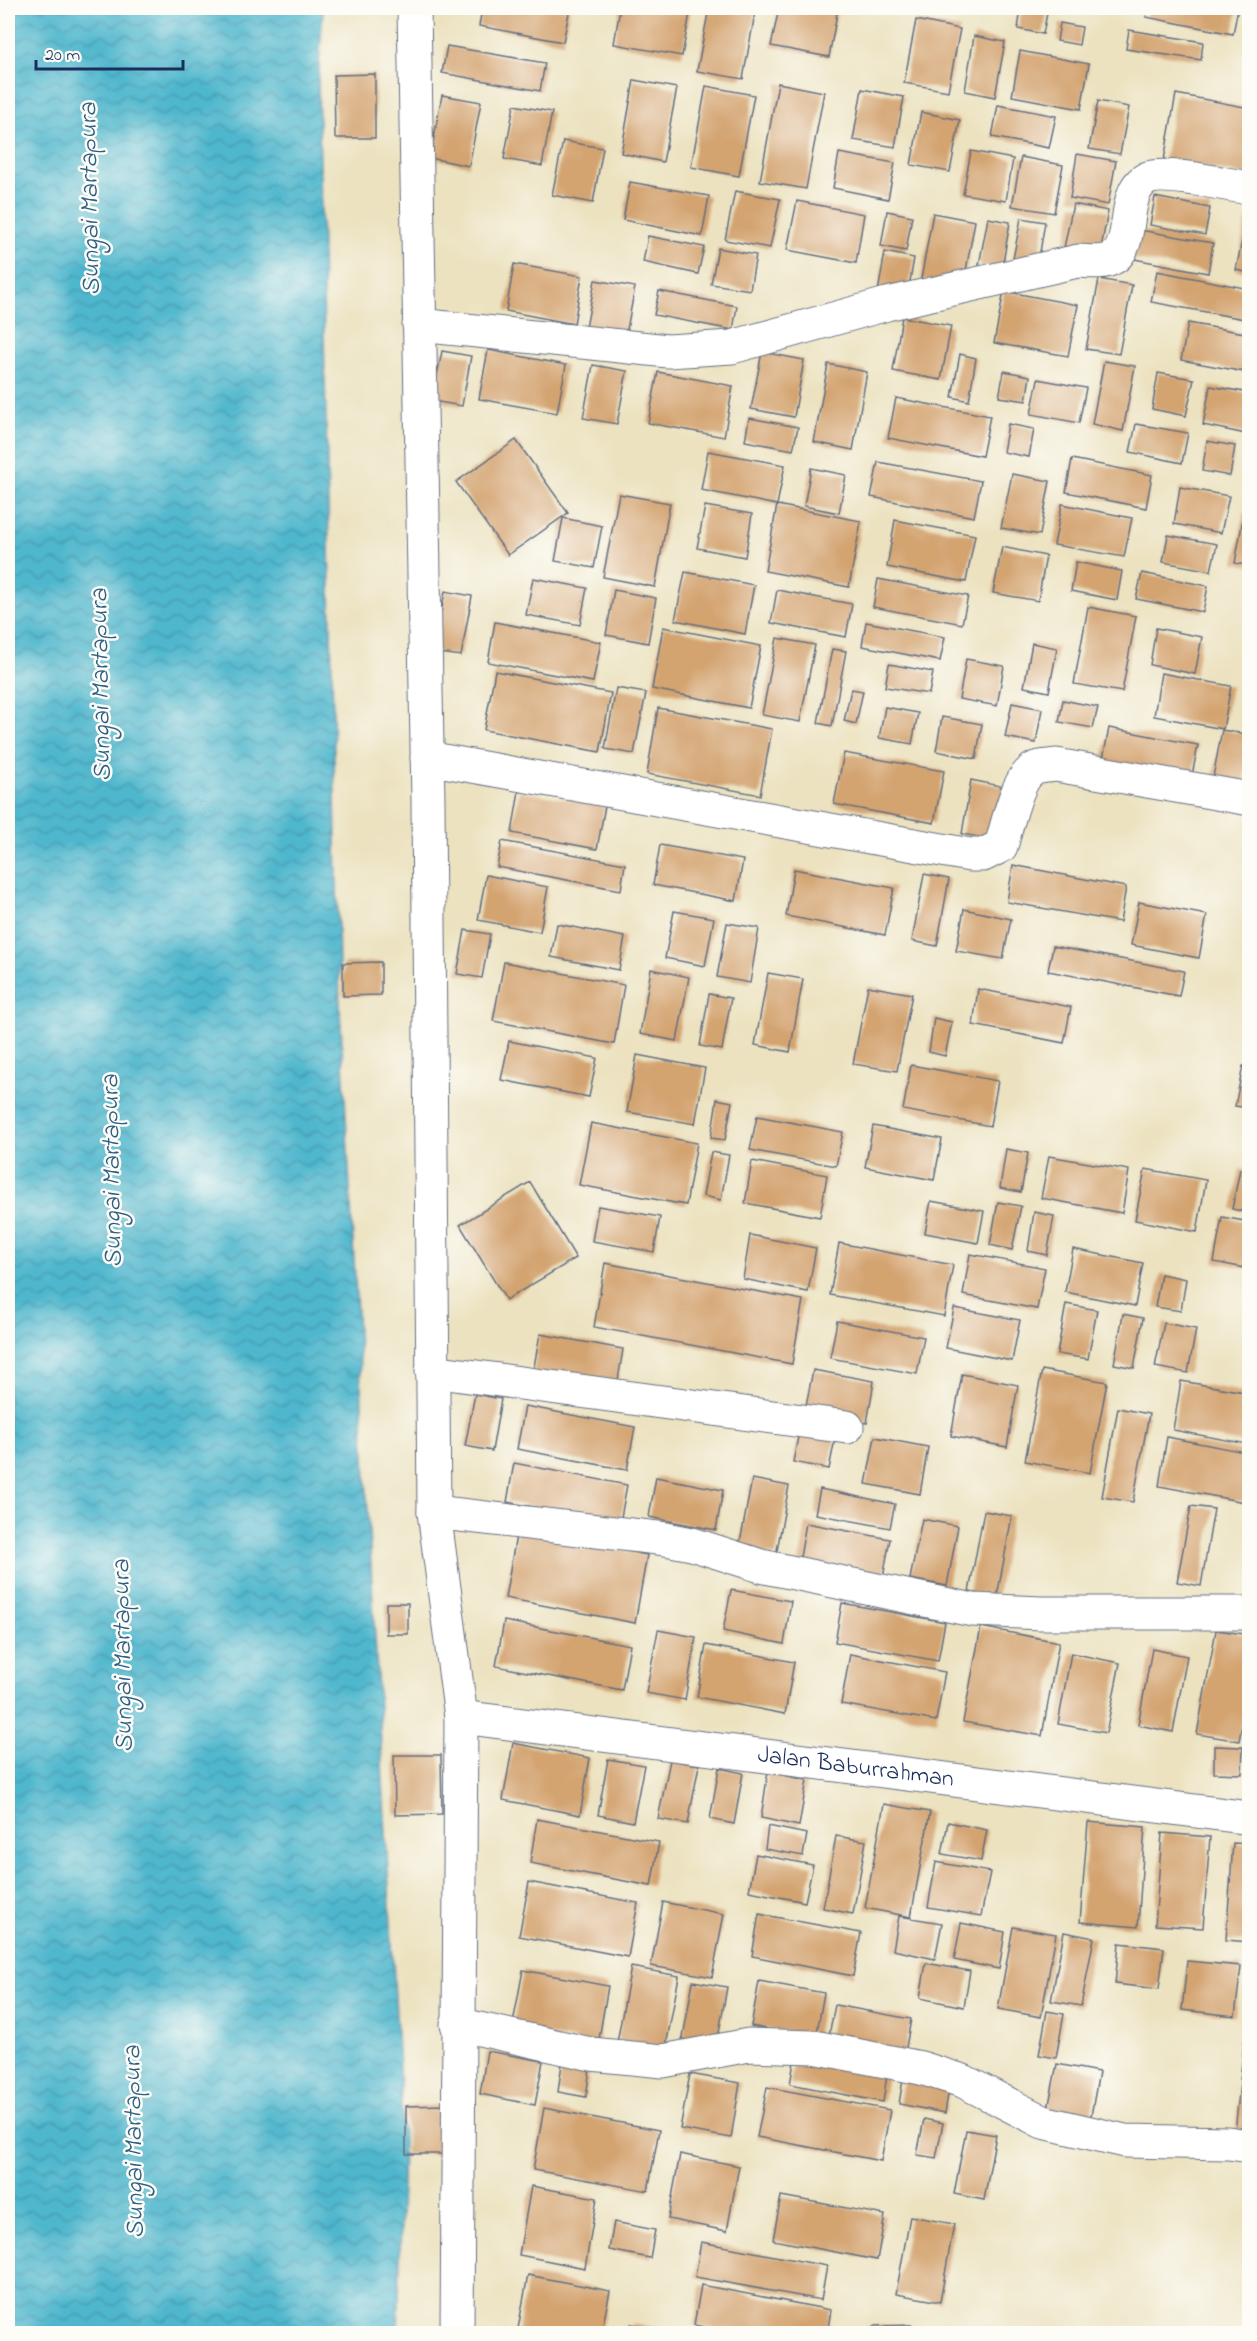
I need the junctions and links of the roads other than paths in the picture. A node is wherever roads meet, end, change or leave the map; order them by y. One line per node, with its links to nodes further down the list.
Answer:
1 (414, 8): 3 (street)
2 (1250, 188): 3 (street)
3 (419, 325): 4 (street)
4 (427, 758): 5 (street); 6 (street)
5 (1250, 799)
6 (432, 1371): 7 (street); 8 (street)
7 (847, 1427)
8 (434, 1512): 9 (street); 10 (street)
9 (1250, 1613)
10 (460, 1717): 11 (street, Jalan Baburrahman); 12 (street)
11 (1250, 1818)
12 (457, 2024): 13 (street); 14 (street)
13 (1250, 2146)
14 (457, 2334)

